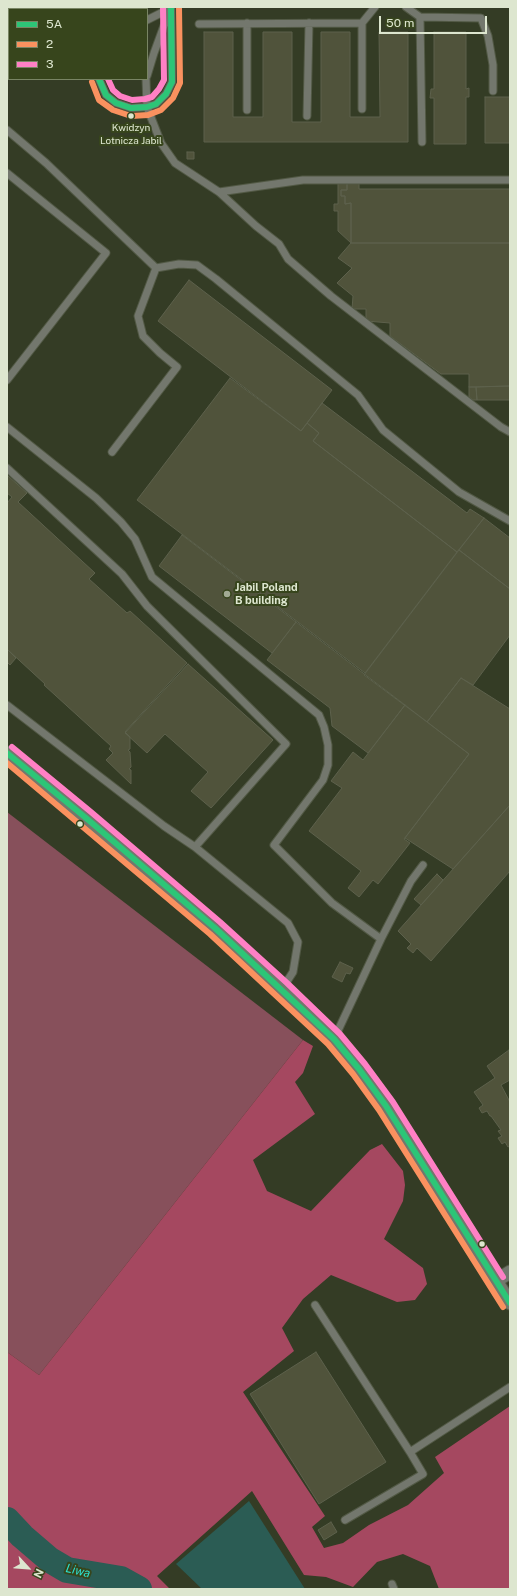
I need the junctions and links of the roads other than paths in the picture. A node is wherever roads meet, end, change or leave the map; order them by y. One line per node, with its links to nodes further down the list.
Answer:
1 (375, 7): 8 (lane)
2 (406, 7): 4 (lane)
3 (171, 8): 5 (lane); 10 (lane); 14 (lane)
4 (420, 17): 13 (lane); 19 (lane)
5 (148, 20)
6 (247, 23): 7 (lane); 9 (lane); 16 (lane)
7 (309, 23): 8 (lane); 17 (lane)
8 (362, 23): 15 (lane)
9 (199, 24)
10 (148, 73)
11 (99, 80): 14 (lane)
12 (146, 80): 14 (lane)
13 (493, 91)
14 (147, 107): 22 (lane)
15 (362, 109)
16 (247, 110)
17 (308, 116)
18 (7, 130): 23 (lane)
19 (422, 142)
20 (7, 173): 24 (lane)
21 (510, 180): 22 (lane)
22 (219, 192): 26 (lane)
23 (156, 268): 27 (lane); 29 (lane)
24 (7, 380)
25 (7, 427): 34 (lane)
26 (510, 432)
27 (112, 452)
28 (7, 468): 32 (lane)
29 (510, 521)
30 (7, 705): 32 (lane)
31 (7, 753): 35 (street)
32 (195, 846): 35 (lane)
33 (423, 865): 34 (lane)
34 (381, 939): 36 (lane)
35 (282, 989): 36 (street)
36 (334, 1039): 38 (street)
37 (510, 1272): 38 (street)
38 (496, 1281): 39 (street)
39 (510, 1303)
40 (315, 1305): 42 (lane)
41 (510, 1387): 42 (lane)
42 (410, 1452): 43 (lane)
43 (345, 1520)

